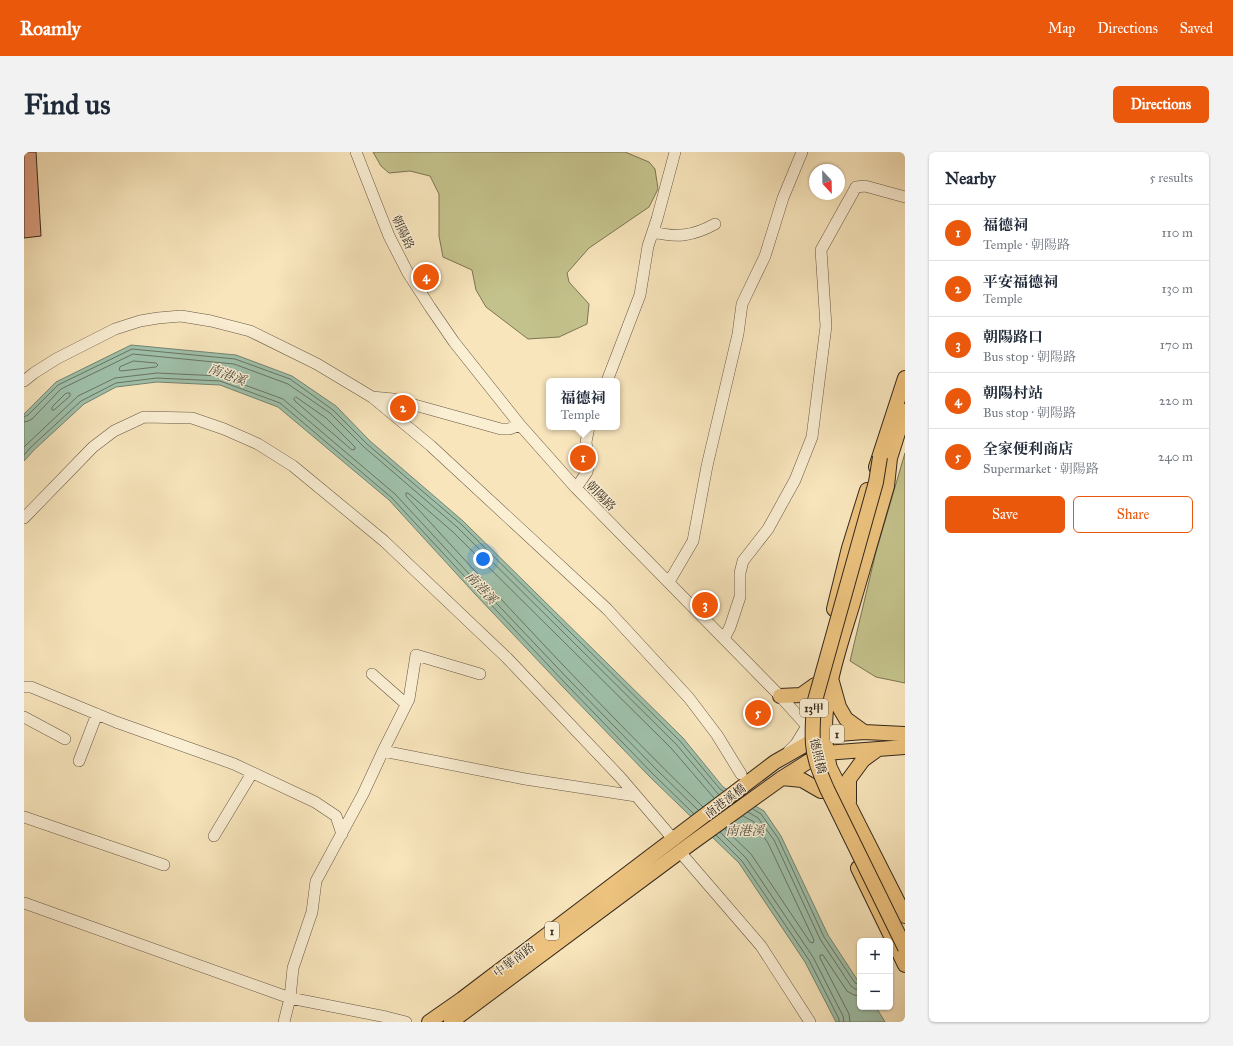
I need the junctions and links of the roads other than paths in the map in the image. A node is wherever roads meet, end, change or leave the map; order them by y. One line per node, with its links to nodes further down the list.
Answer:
1 (356, 152): 12 (street, 朝陽路)
2 (675, 152): 6 (street)
3 (802, 152): 17 (street)
4 (905, 197): 18 (street)
5 (714, 224): 6 (street)
6 (653, 232): 7 (street)
7 (608, 378)
8 (905, 378): 14 (main road, 13甲)
9 (24, 381): 10 (street)
10 (372, 397): 12 (street); 41 (street)
11 (905, 411): 14 (main road, 13甲)
12 (520, 424): 15 (street, 朝陽路)
13 (588, 430): 15 (street)
14 (885, 458): 21 (main road); 22 (main road); 53 (main road, 德照橋 / 13甲); 54 (main road, 德照橋 / 13甲, bridge)
15 (576, 488): 17 (street, 朝陽路)
16 (24, 518): 44 (street)
17 (669, 582): 18 (street, 朝陽路)
18 (724, 639): 24 (street, 朝陽路)
19 (372, 674): 25 (street)
20 (480, 674): 25 (street)
21 (832, 681): 29 (main road); 32 (main road)
22 (815, 685): 24 (main road); 28 (main road)
23 (24, 687): 26 (street)
24 (780, 696): 28 (street, 朝陽路)
25 (406, 704): 35 (street)
26 (97, 714): 37 (street); 40 (street)
27 (24, 717): 31 (street)
28 (807, 726): 32 (main road); 39 (street)
29 (864, 732): 30 (main road, 1); 32 (main road, 1)
30 (905, 734)
31 (65, 739)
32 (817, 739): 36 (main road); 38 (main road); 39 (main road, 1)
33 (905, 747): 34 (main road, 1)
34 (878, 749): 36 (main road, 1); 45 (main road)
35 (383, 751): 44 (street); 47 (street)
36 (825, 753): 38 (main road, 1); 45 (main road)
37 (79, 761)
38 (809, 761): 42 (main road, 1); 43 (main road)
39 (775, 762): 49 (main road, 南港溪橋 / 1)
40 (252, 773): 47 (street); 48 (street)
41 (741, 774)
42 (782, 778): 43 (main road); 49 (main road, 南港溪橋 / 1)
43 (821, 792): 55 (main road)
44 (636, 796): 49 (street)
45 (849, 804): 52 (main road)
46 (24, 817): 50 (street)
47 (342, 834): 56 (street)
48 (214, 836)
49 (681, 843): 59 (main road, 中華南路 / 1); 60 (main road, 中華南路 / 1); 61 (street)
50 (164, 865)
51 (24, 903): 56 (street)
52 (905, 916)
53 (905, 938)
54 (905, 948)
55 (905, 965)
56 (290, 998): 57 (street); 58 (street)
57 (284, 1022)
58 (406, 1022)
59 (429, 1022)
60 (451, 1022)
61 (810, 1022)

